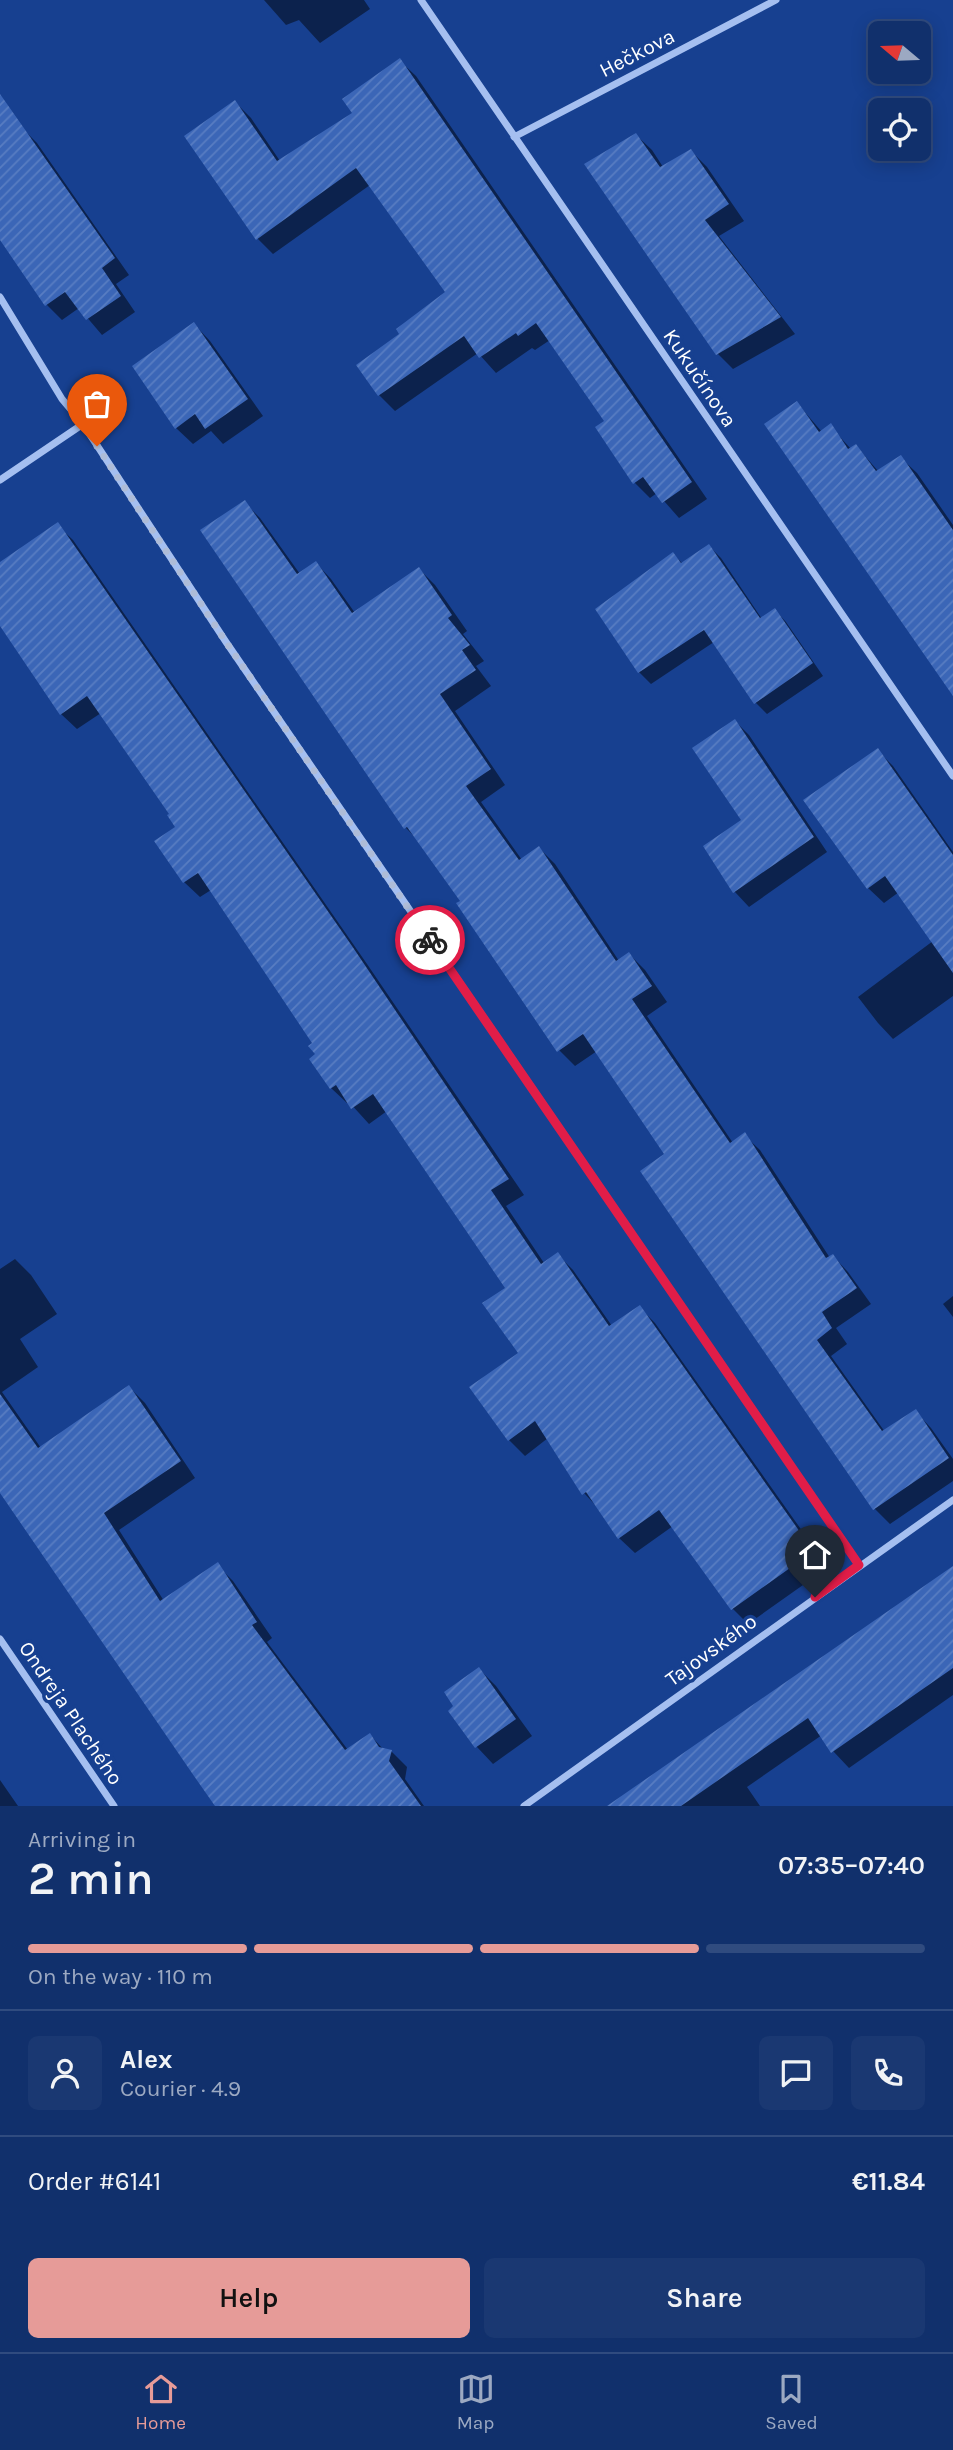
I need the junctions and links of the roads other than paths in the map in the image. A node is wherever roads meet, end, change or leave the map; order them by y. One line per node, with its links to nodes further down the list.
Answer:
1 (421, 0): 3 (street, Kukučínova)
2 (776, 0): 3 (street, Hečkova)
3 (514, 137): 7 (street, Kukučínova)
4 (0, 297): 5 (street)
5 (83, 424): 6 (street); 9 (street)
6 (0, 480)
7 (953, 776)
8 (953, 1500): 9 (street, Tajovského)
9 (859, 1565): 12 (street, Tajovského)
10 (0, 1639): 11 (street, Ondreja Plachého)
11 (114, 1806)
12 (524, 1806)

